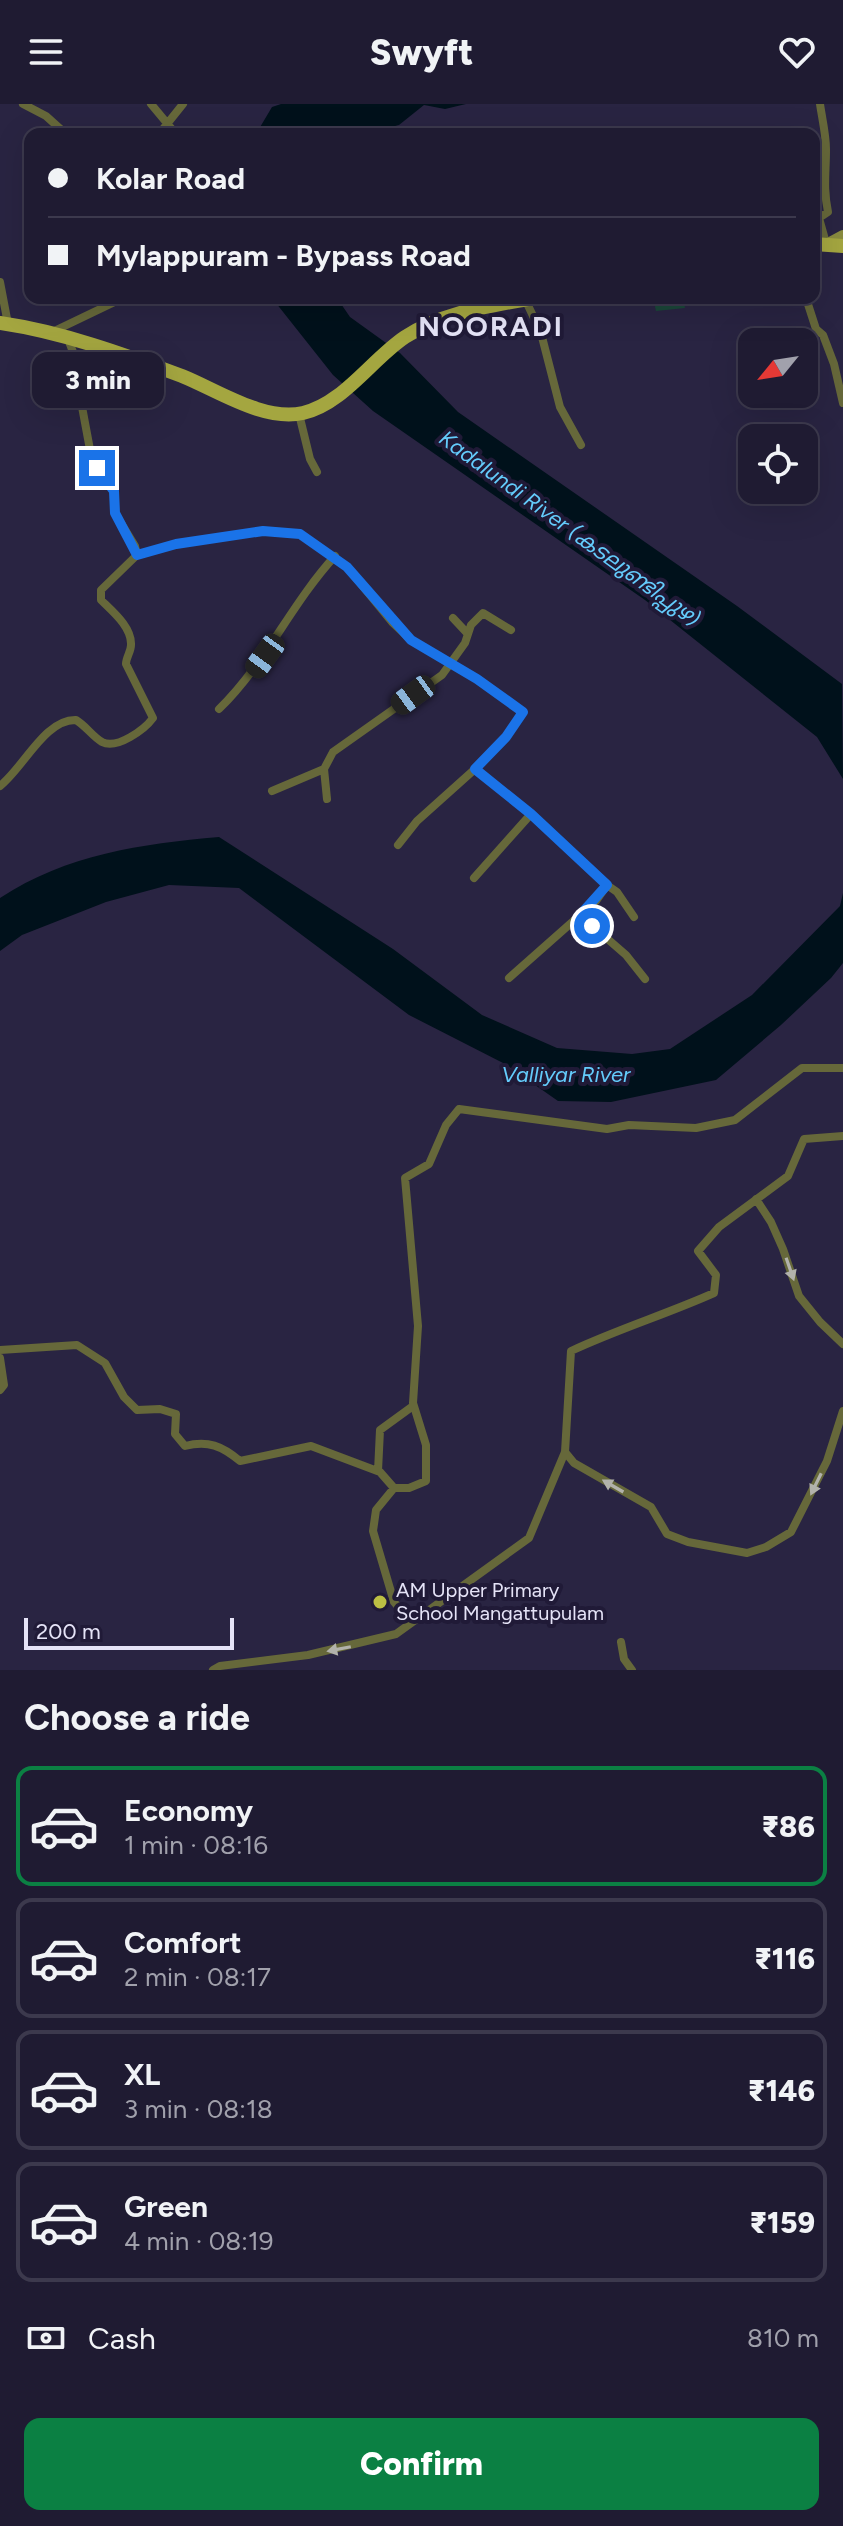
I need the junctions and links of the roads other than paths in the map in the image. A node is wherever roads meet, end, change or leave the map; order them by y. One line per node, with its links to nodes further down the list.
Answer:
1 (23, 104): 6 (street)
2 (151, 104): 5 (street)
3 (183, 104): 5 (street)
4 (820, 104): 9 (street)
5 (168, 122): 7 (street); 8 (street)
6 (59, 128)
7 (164, 128)
8 (172, 128)
9 (820, 217)
10 (820, 220): 11 (street)
11 (831, 242)
12 (0, 282): 17 (street)
13 (110, 304): 18 (street)
14 (494, 304): 21 (main road)
15 (529, 304): 22 (street)
16 (808, 304): 20 (street)
17 (4, 324): 18 (main road)
18 (49, 333): 19 (main road)
19 (68, 339): 21 (main road); 24 (street)
20 (843, 403)
21 (299, 414): 23 (street)
22 (581, 445)
23 (317, 472)
24 (137, 555): 25 (street); 33 (street)
25 (335, 556): 29 (street); 30 (street)
26 (453, 618): 28 (street)
27 (511, 630): 28 (street)
28 (467, 633): 29 (street)
29 (450, 662): 31 (street); 32 (street)
30 (219, 709)
31 (324, 769): 34 (street); 35 (street)
32 (475, 769): 36 (street); 37 (street)
33 (0, 786)
34 (272, 791)
35 (327, 799)
36 (531, 814): 38 (street); 39 (street)
37 (398, 845)
38 (474, 878)
39 (607, 885): 40 (street); 41 (street)
40 (580, 915): 42 (street); 43 (street)
41 (634, 917)
42 (509, 978)
43 (645, 979)
44 (843, 1068): 51 (street)
45 (843, 1136): 46 (street)
46 (756, 1199): 47 (street, one-way to 47); 53 (street)
47 (843, 1344)
48 (0, 1350): 54 (street)
49 (0, 1358): 50 (street)
50 (0, 1390)
51 (413, 1406): 54 (street); 55 (street)
52 (843, 1411): 53 (street, one-way to 53)
53 (565, 1452): 56 (street)
54 (378, 1471): 55 (street)
55 (394, 1488): 56 (street)
56 (411, 1622): 58 (street, one-way to 58)
57 (621, 1642): 59 (street)
58 (213, 1670)
59 (632, 1670)

